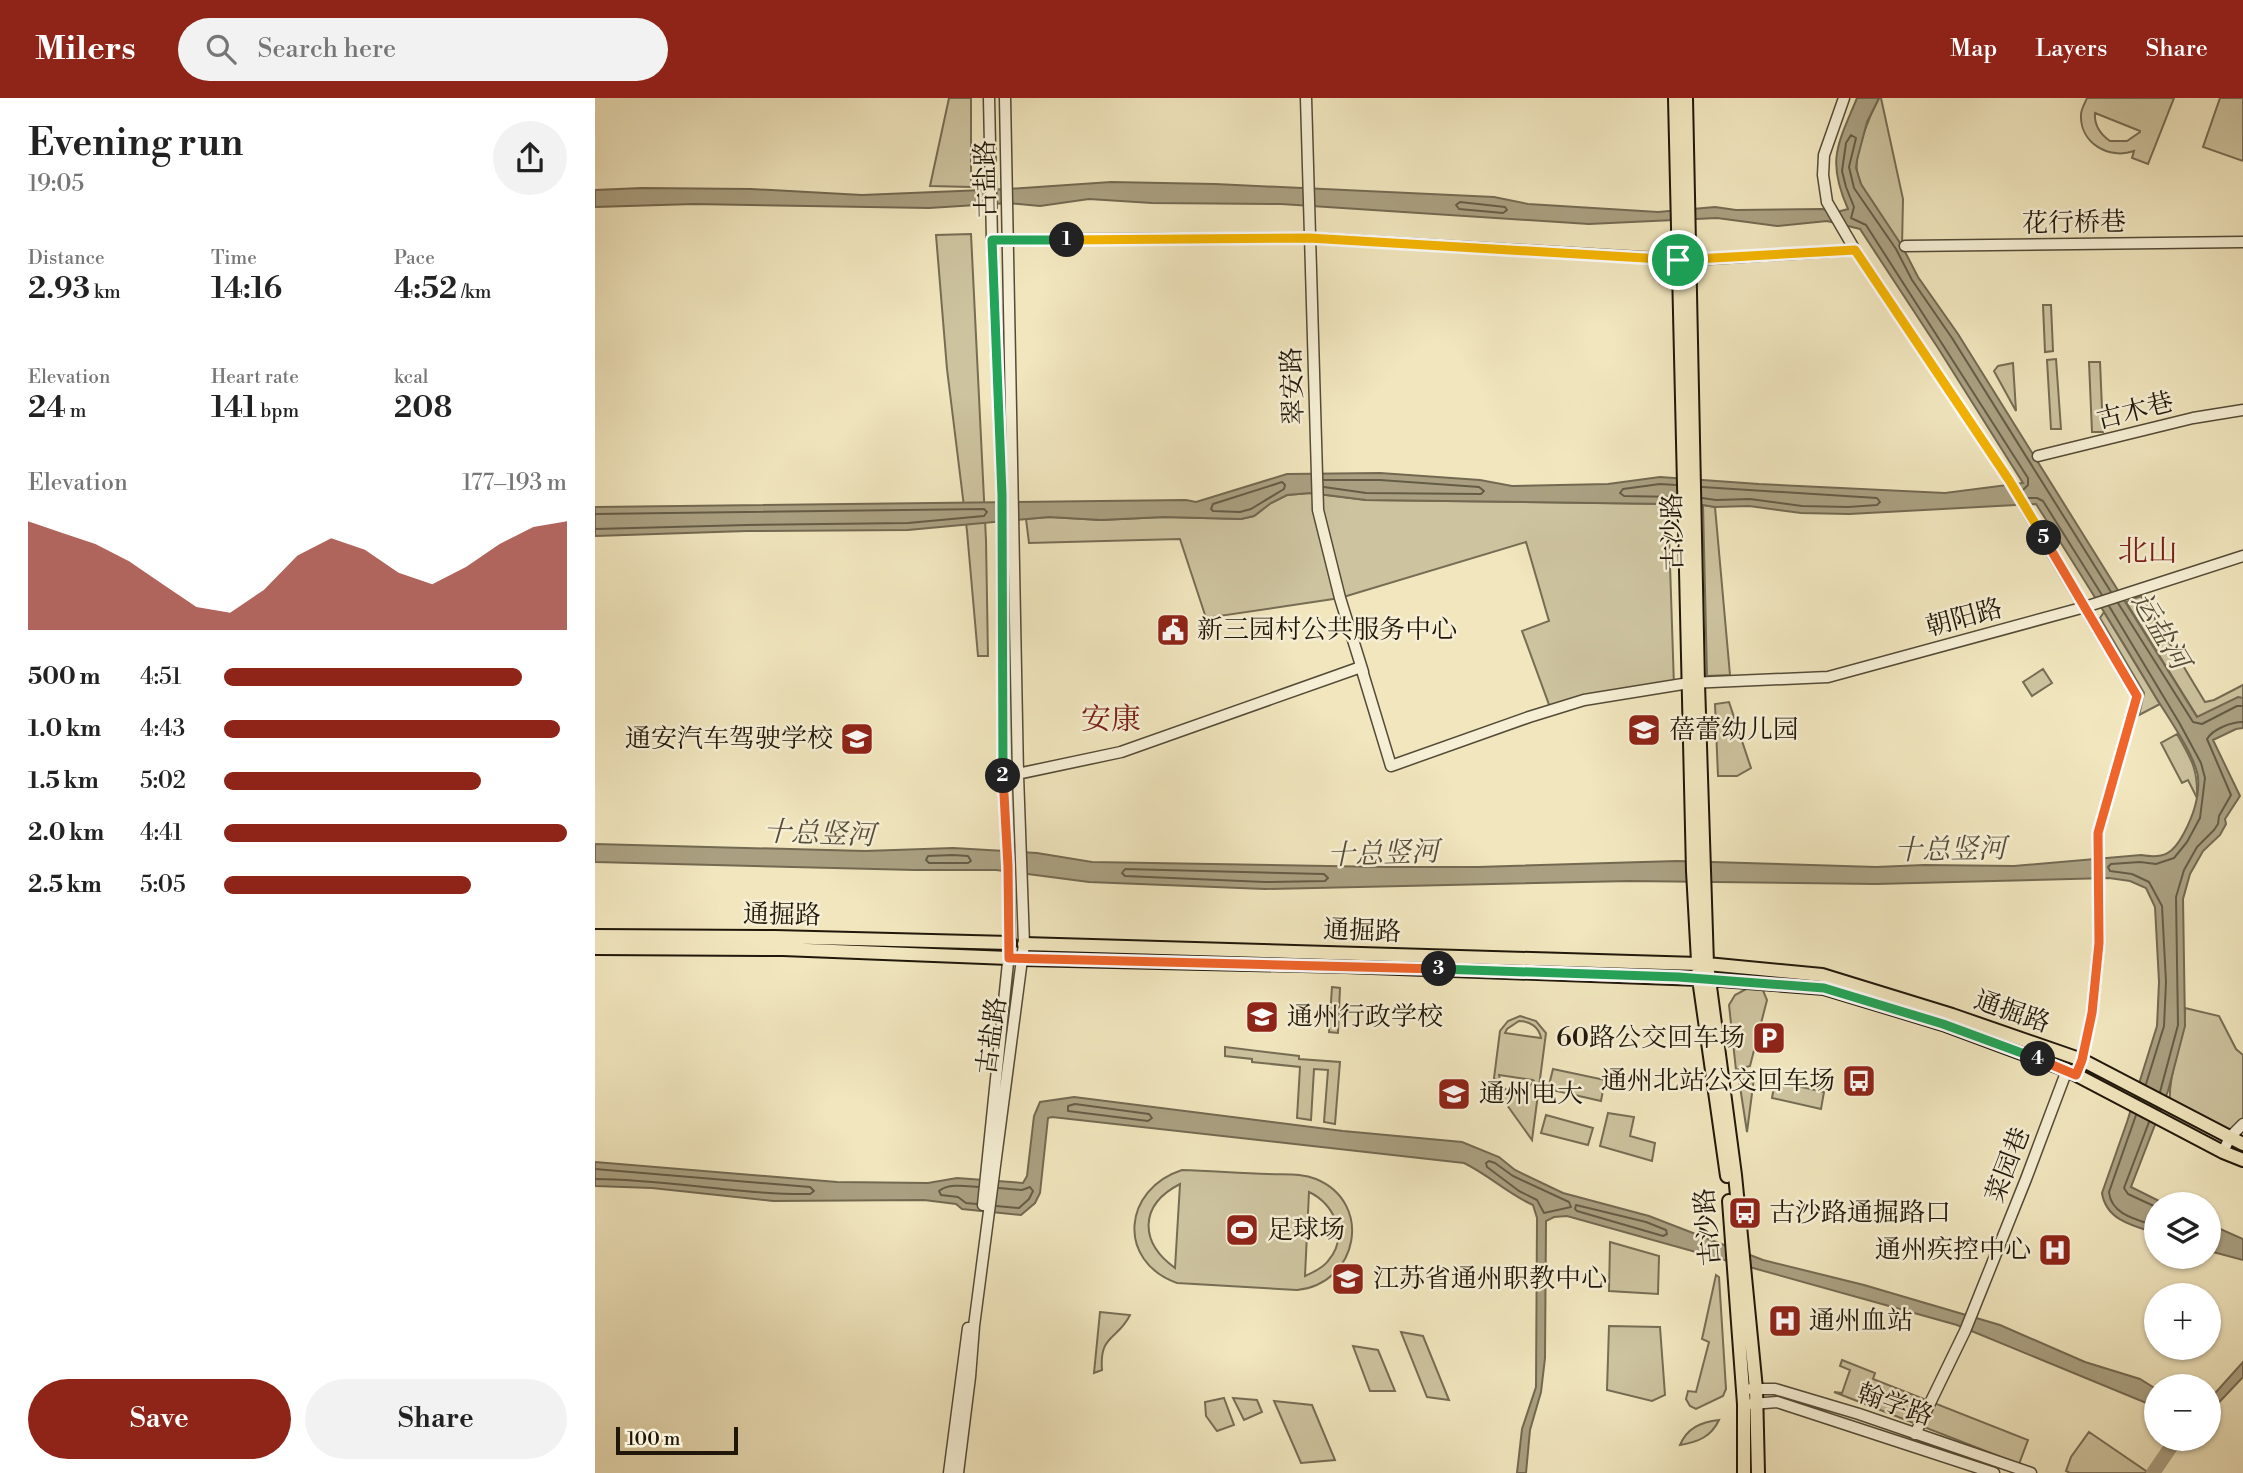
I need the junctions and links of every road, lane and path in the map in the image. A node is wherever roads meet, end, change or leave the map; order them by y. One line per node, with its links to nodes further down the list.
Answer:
1 (989, 98): 9 (street, 古盐路)
2 (1005, 98): 10 (street, 古盐路)
3 (1306, 98): 8 (street, 翠安路)
4 (1675, 98): 7 (main road, 古沙路)
5 (1686, 98): 7 (main road, 古沙路)
6 (1844, 98): 13 (street, 菜园巷)
7 (1683, 198): 14 (main road, 古沙路)
8 (1309, 238): 10 (street); 14 (street); 19 (street, 翠安路)
9 (992, 240): 10 (street); 23 (street, 古盐路)
10 (1009, 241): 22 (street, 古盐路)
11 (2243, 242): 12 (street, 花行桥巷)
12 (1905, 246)
13 (1855, 250): 14 (street); 18 (street, 菜园巷)
14 (1684, 260): 20 (main road, 古沙路)
15 (2243, 410): 16 (street, 古木巷)
16 (2038, 456)
17 (2243, 556): 18 (street, 朝阳路)
18 (2089, 606): 20 (street, 朝阳路); 32 (street, 菜园巷)
19 (1361, 667): 21 (street, 翠安路); 22 (street)
20 (1693, 683): 21 (street, 朝阳路); 30 (main road, 古沙路)
21 (1391, 766)
22 (1018, 775): 23 (street); 26 (street, 古盐路)
23 (1003, 777): 25 (street, 古盐路)
24 (595, 936): 25 (main road, 通掘路)
25 (1010, 943): 26 (street); 28 (street, 古盐路)
26 (1024, 944): 29 (street, 古盐路); 30 (main road, 通掘路)
27 (595, 948): 28 (main road, 通掘路)
28 (1009, 958): 29 (street); 39 (street, 古盐路)
29 (1023, 958): 31 (main road, 通掘路); 39 (street, 古盐路)
30 (1703, 964): 31 (main road, 古沙路); 32 (main road, 通掘路)
31 (1704, 979): 33 (main road, 通掘路); 41 (main road, 古沙路)
32 (2082, 1060): 33 (street, 菜园巷); 35 (main road, 通掘路)
33 (2071, 1072): 37 (main road, 通掘路); 43 (street, 菜园巷)
34 (2243, 1124): 35 (street)
35 (2230, 1137): 36 (main road); 37 (street)
36 (2243, 1144)
37 (2223, 1152): 38 (main road)
38 (2242, 1156)
39 (990, 1174): 40 (street, 古盐路)
40 (985, 1212): 44 (street, 古盐路); 45 (street, 古盐路)
41 (1749, 1389): 42 (main road, 古沙路); 43 (street, 翰学路)
42 (1750, 1404): 46 (main road); 47 (main road); 48 (street, 翰学路)
43 (1915, 1434): 49 (street, 翰学路)
44 (949, 1473)
45 (958, 1473)
46 (1744, 1473)
47 (1758, 1473)
48 (1994, 1473)
49 (2031, 1473)

